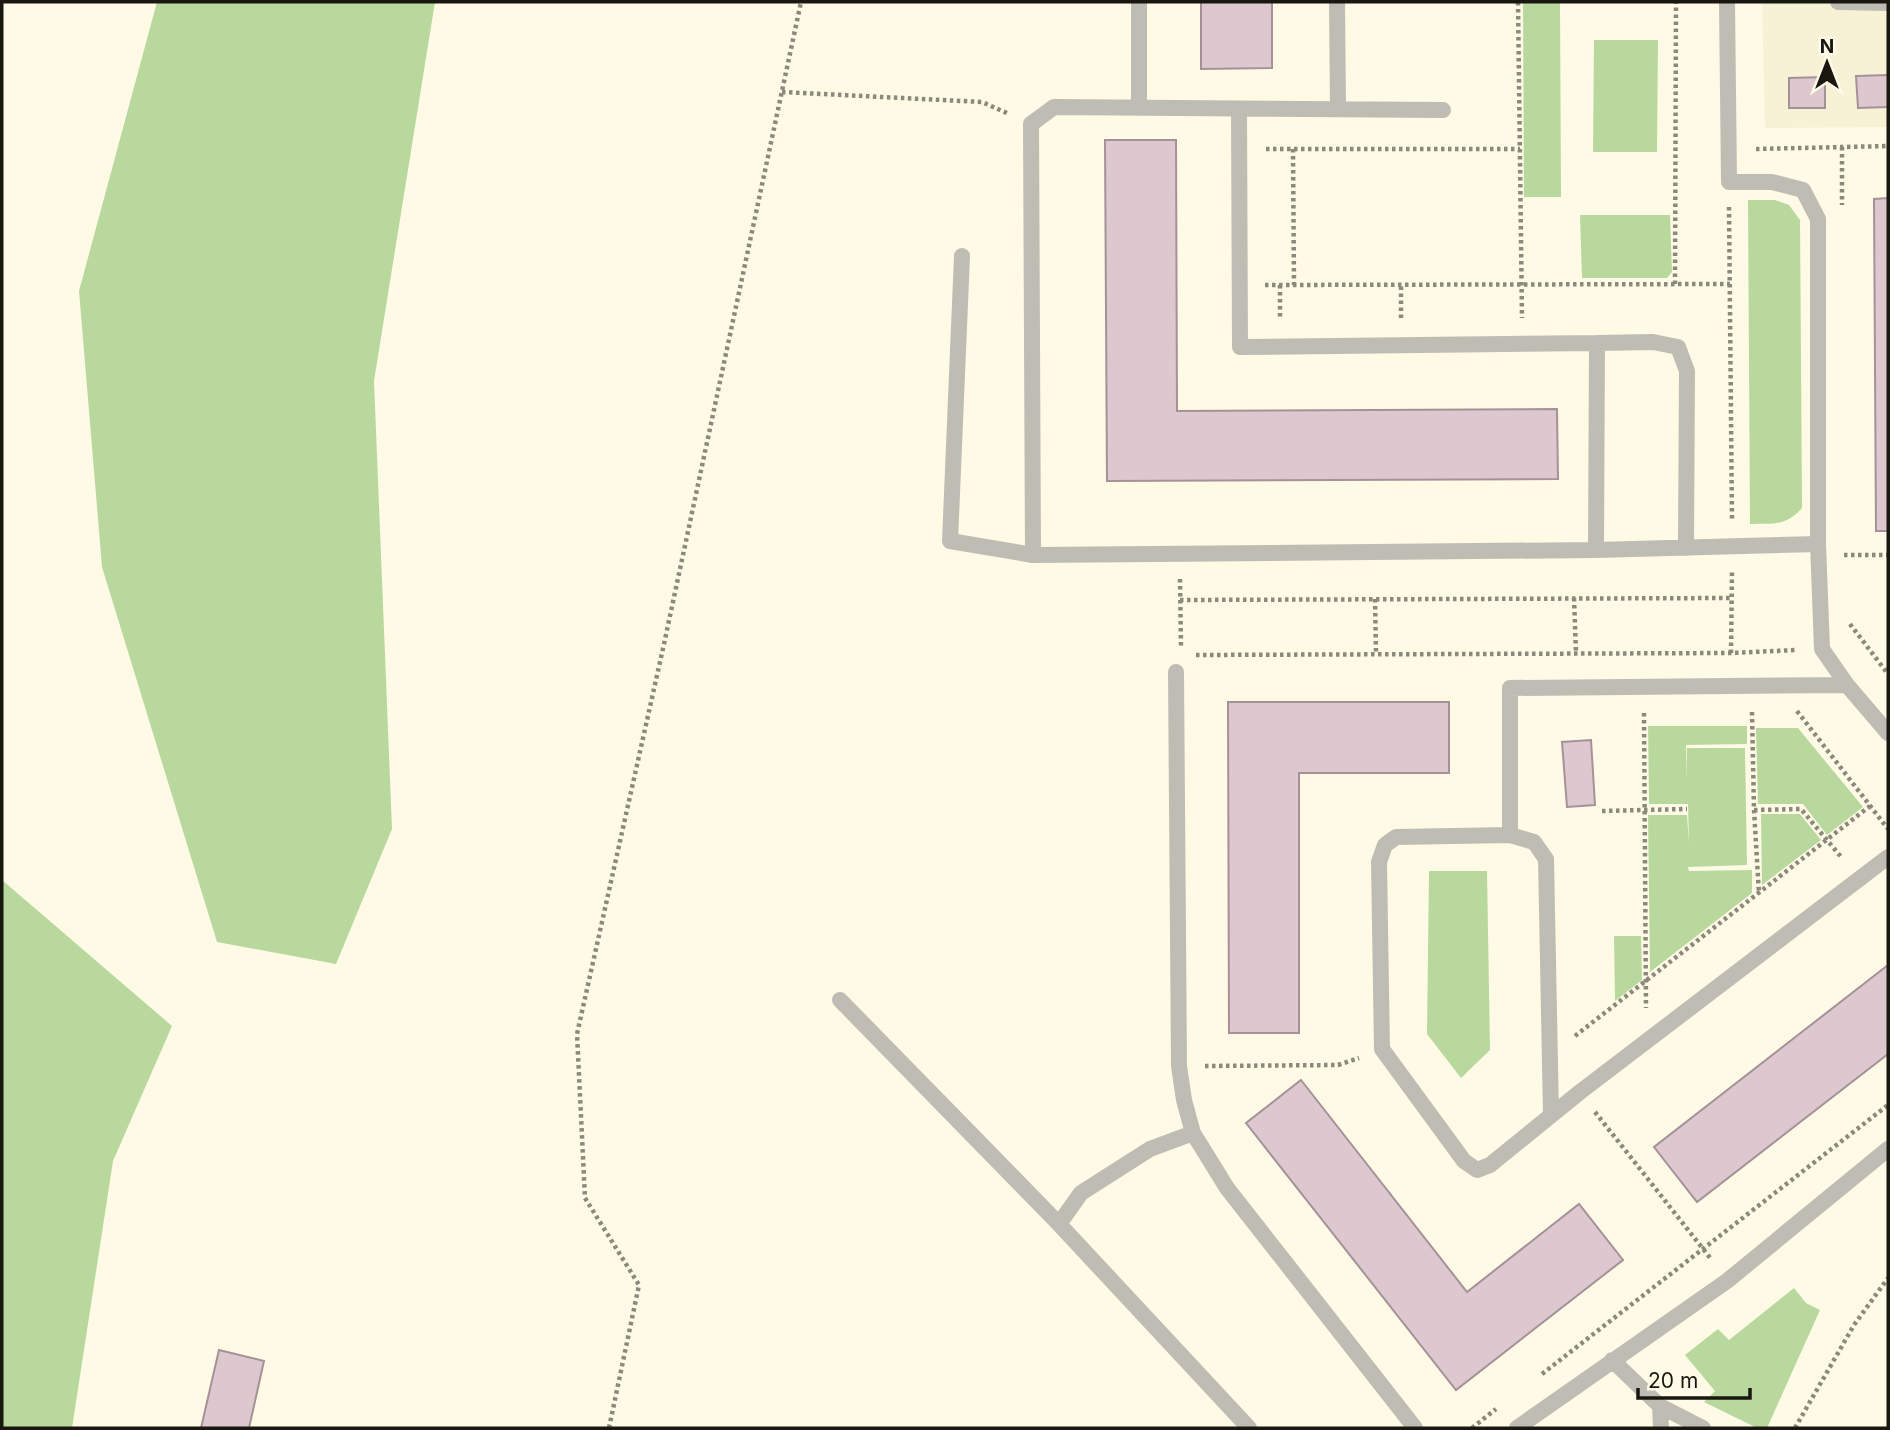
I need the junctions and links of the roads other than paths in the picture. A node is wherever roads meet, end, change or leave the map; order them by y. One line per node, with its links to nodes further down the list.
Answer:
1 (1139, 2): 6 (lane)
2 (1337, 2): 8 (lane)
3 (1727, 2): 12 (lane)
4 (1838, 2): 5 (lane)
5 (1888, 3)
6 (1139, 107): 7 (lane); 15 (lane)
7 (1239, 109): 8 (lane); 11 (lane)
8 (1338, 109): 9 (lane)
9 (1443, 110)
10 (962, 256): 15 (lane)
11 (1597, 343): 13 (lane); 14 (lane)
12 (1818, 544): 13 (lane); 17 (lane)
13 (1686, 548): 14 (lane)
14 (1596, 550): 15 (lane)
15 (1033, 555)
16 (1176, 672): 23 (lane)
17 (1847, 685): 18 (lane); 19 (lane)
18 (1888, 733)
19 (1510, 835): 22 (lane); 22 (lane)
20 (1888, 857): 22 (lane)
21 (840, 1000): 25 (lane)
22 (1550, 1114)
23 (1194, 1133): 25 (lane); 29 (lane)
24 (1888, 1149): 26 (lane)
25 (1059, 1224): 28 (lane)
26 (1612, 1360): 27 (lane); 30 (lane)
27 (1660, 1406): 31 (lane); 32 (lane)
28 (1249, 1428)
29 (1415, 1428)
30 (1517, 1428)
31 (1661, 1428)
32 (1703, 1428)

